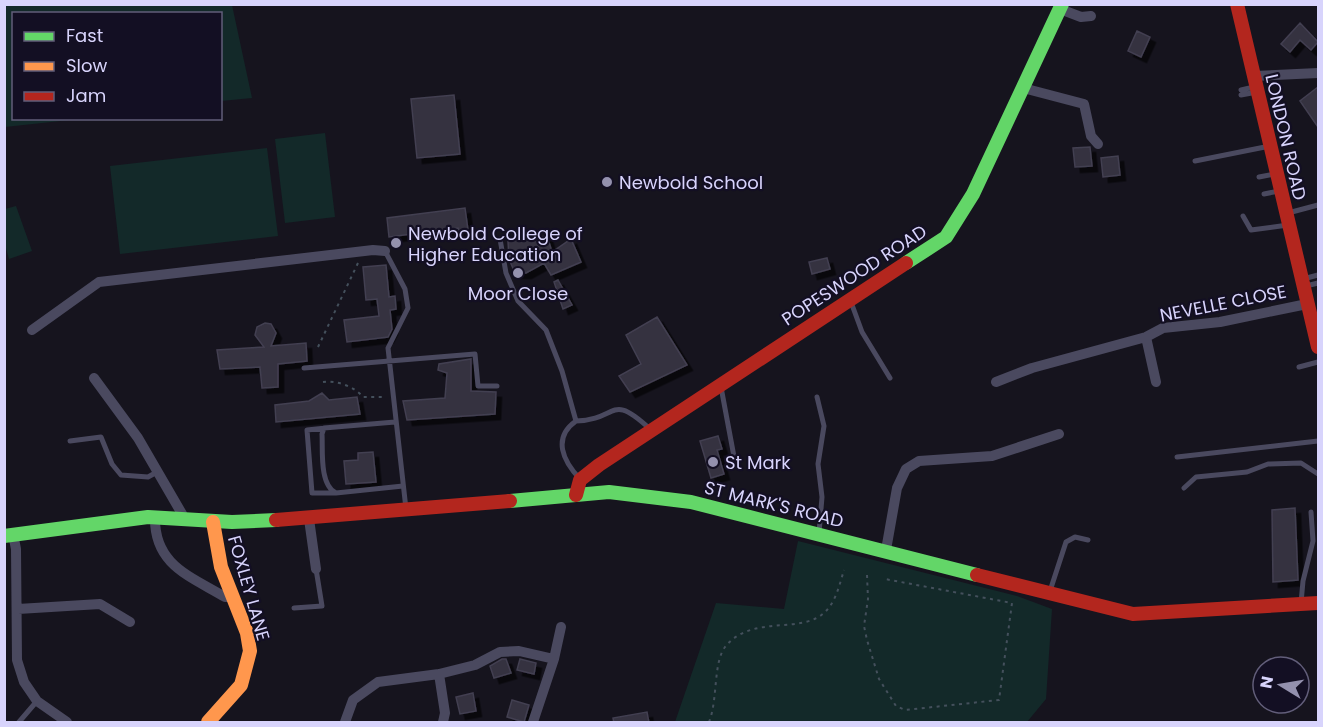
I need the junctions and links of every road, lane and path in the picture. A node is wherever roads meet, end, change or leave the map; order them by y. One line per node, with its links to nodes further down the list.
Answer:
1 (1237, 4): 5 (street, LONDON ROAD)
2 (1061, 7): 3 (street); 6 (street, POPESWOOD ROAD)
3 (1091, 16)
4 (1318, 73): 5 (street)
5 (1256, 85): 7 (lane); 9 (street, LONDON ROAD)
6 (1023, 88): 8 (street); 24 (street, POPESWOOD ROAD)
7 (1241, 93)
8 (1098, 144)
9 (1270, 146): 10 (lane); 11 (street, LONDON ROAD)
10 (1195, 161)
11 (1277, 174): 12 (lane); 13 (street, LONDON ROAD)
12 (1259, 177)
13 (1280, 190): 14 (lane); 17 (street, LONDON ROAD)
14 (1264, 194)
15 (1318, 205): 17 (lane)
16 (1243, 216): 17 (lane)
17 (1287, 219): 22 (street, LONDON ROAD)
18 (500, 238): 43 (lane)
19 (366, 251): 20 (street); 26 (street); 29 (path)
20 (385, 251): 30 (lane)
21 (1318, 275): 22 (lane)
22 (1302, 283): 23 (lane); 25 (street, LONDON ROAD)
23 (1318, 283)
24 (850, 300): 35 (lane); 39 (street, POPESWOOD ROAD)
25 (1307, 303): 27 (street, NEVELLE CLOSE); 28 (street, LONDON ROAD)
26 (32, 330)
27 (1146, 338): 37 (street, NEVELLE CLOSE); 38 (street, NEVELLE CLOSE)
28 (1318, 346)
29 (318, 347)
30 (389, 360): 33 (lane); 40 (lane); 41 (lane)
31 (1318, 362): 32 (lane)
32 (1299, 367)
33 (304, 368)
34 (94, 378): 52 (street)
35 (890, 378)
36 (323, 382): 41 (path)
37 (996, 382)
38 (1156, 382)
39 (720, 384): 46 (street, POPESWOOD ROAD); 51 (lane)
40 (497, 386)
41 (392, 396): 44 (lane)
42 (817, 397): 65 (lane)
43 (576, 421): 46 (lane); 54 (lane)
44 (395, 422): 45 (lane); 55 (lane)
45 (326, 428): 57 (lane); 57 (lane)
46 (651, 430): 54 (street, POPESWOOD ROAD)
47 (1059, 434): 68 (street)
48 (70, 441): 52 (lane)
49 (1318, 441): 50 (lane)
50 (1177, 457)
51 (735, 462)
52 (157, 471): 62 (street)
53 (1318, 474): 56 (lane)
54 (580, 480): 58 (street)
55 (403, 486): 57 (lane); 59 (lane)
56 (1184, 488)
57 (336, 493)
58 (576, 495): 59 (street, ST MARK'S ROAD); 65 (street, ST MARK'S ROAD)
59 (407, 509): 63 (street, ST MARK'S ROAD)
60 (1311, 512): 76 (lane)
61 (155, 517): 62 (street, ST MARK'S ROAD); 66 (street, ST MARK'S ROAD); 74 (street)
62 (185, 519): 64 (street, ST MARK'S ROAD)
63 (309, 519): 64 (street, ST MARK'S ROAD); 69 (street)
64 (213, 522): 74 (street, FOXLEY LANE)
65 (819, 533): 68 (street, ST MARK'S ROAD)
66 (9, 535): 78 (street)
67 (1088, 540): 73 (lane)
68 (886, 550): 73 (street, ST MARK'S ROAD)
69 (316, 569): 77 (lane)
70 (844, 570): 90 (path)
71 (867, 575): 72 (path)
72 (885, 579)
73 (1050, 593): 76 (street, ST MARK'S ROAD)
74 (233, 597): 86 (street, FOXLEY LANE)
75 (1318, 603): 76 (street, ST MARK'S ROAD)
76 (1300, 604)
77 (294, 608)
78 (18, 609): 79 (street); 83 (street)
79 (130, 622)
80 (561, 627): 81 (street)
81 (554, 659): 82 (street); 89 (street)
82 (439, 674): 87 (street); 88 (street)
83 (37, 701): 84 (lane); 85 (street)
84 (19, 723)
85 (67, 723)
86 (207, 723)
87 (345, 723)
88 (443, 723)
89 (533, 723)
90 (709, 723)

